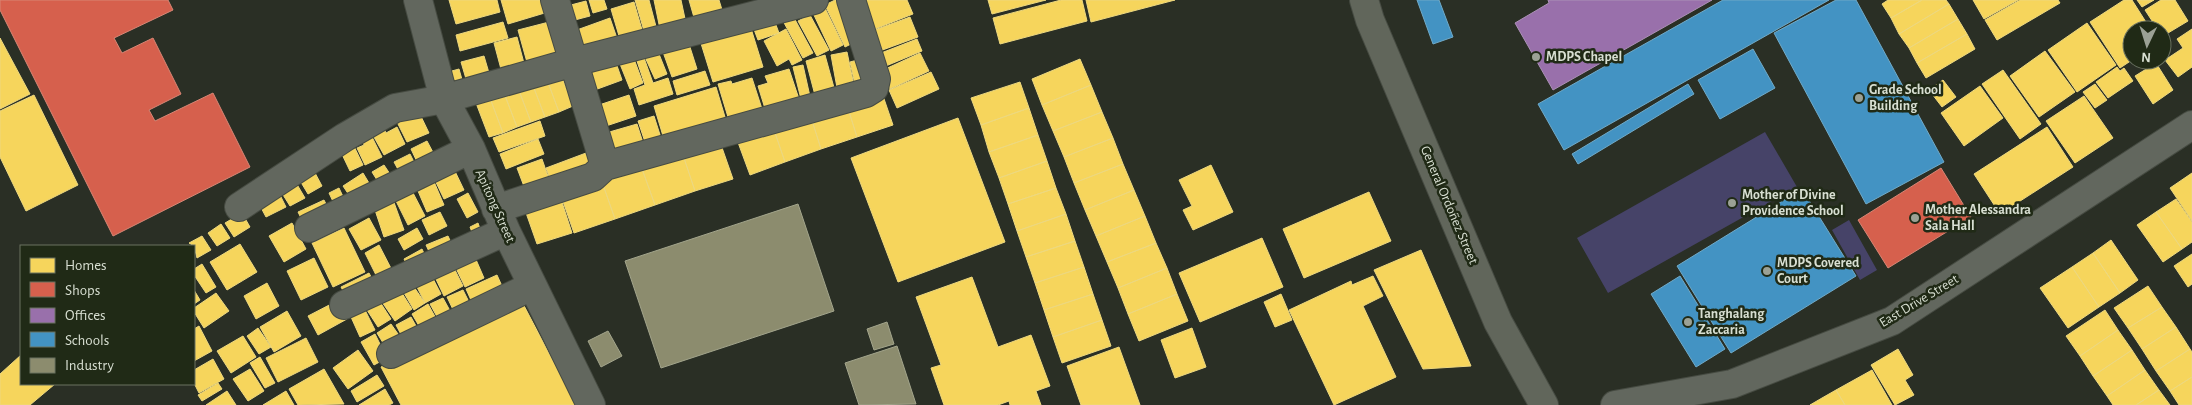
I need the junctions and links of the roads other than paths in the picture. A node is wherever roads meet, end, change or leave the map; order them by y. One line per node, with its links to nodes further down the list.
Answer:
1 (418, 0): 7 (street, Apitong Street)
2 (555, 0): 6 (street)
3 (814, 0): 6 (street)
4 (851, 0): 10 (street)
5 (1364, 0): 18 (main road, General Ordoñez Street)
6 (574, 62): 7 (street); 10 (street)
7 (444, 99): 9 (street, Apitong Street); 11 (street)
8 (2192, 125): 19 (street, East Drive Street)
9 (471, 148): 12 (street, Apitong Street); 13 (street)
10 (605, 166): 12 (street)
11 (239, 206)
12 (501, 220): 14 (street, Apitong Street); 15 (street)
13 (309, 228)
14 (532, 286): 16 (street); 17 (street, Apitong Street)
15 (344, 305)
16 (391, 354)
17 (591, 405)
18 (1544, 405)
19 (1615, 405)

